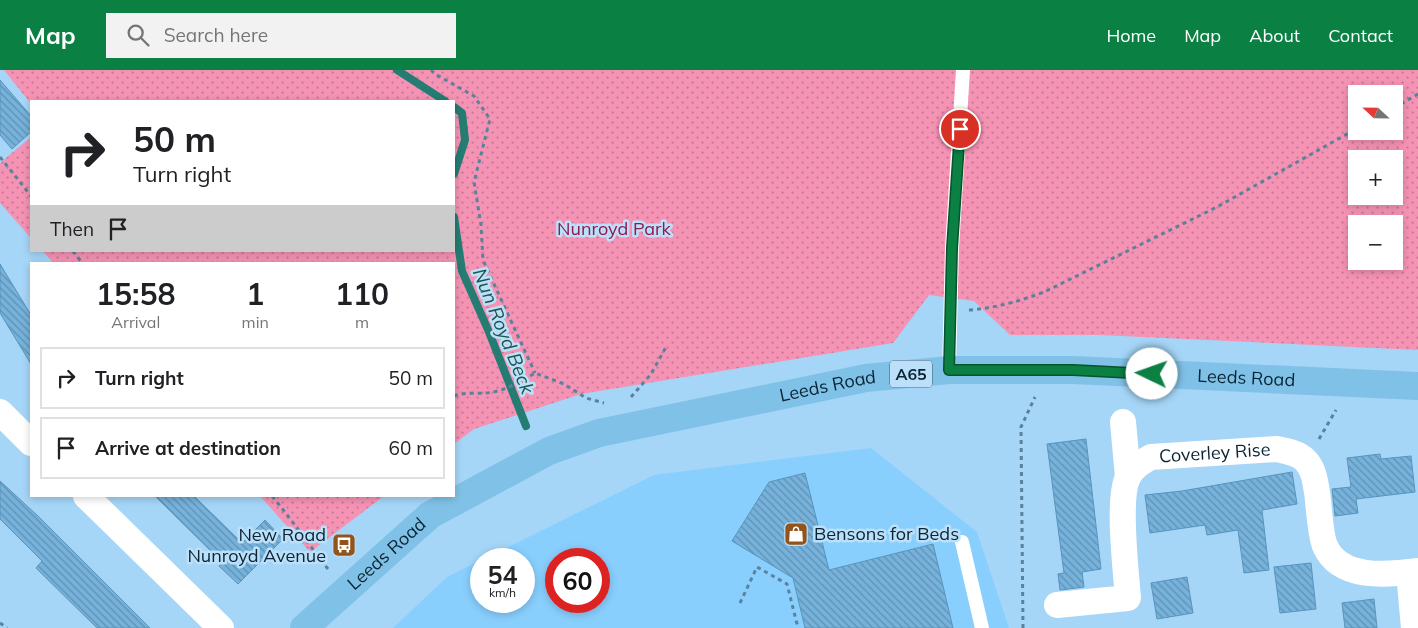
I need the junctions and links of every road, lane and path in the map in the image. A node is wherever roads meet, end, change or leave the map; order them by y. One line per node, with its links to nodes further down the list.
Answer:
1 (432, 70): 12 (path)
2 (963, 70): 8 (lane)
3 (1418, 94): 4 (path)
4 (1403, 103)
5 (1348, 133): 8 (path)
6 (0, 157): 7 (path)
7 (30, 195)
8 (950, 311): 10 (lane)
9 (666, 346): 16 (path)
10 (949, 370): 11 (main road, Leeds Road / A65); 27 (main road, Leeds Road / A65)
11 (1047, 370): 13 (main road, Leeds Road / A65); 36 (path)
12 (535, 373): 15 (path); 17 (path)
13 (1352, 383): 14 (main road, Leeds Road / A65); 21 (path)
14 (1418, 386)
15 (455, 396)
16 (626, 399)
17 (610, 405)
18 (0, 412): 20 (street)
19 (1123, 422): 22 (street)
20 (30, 442)
21 (1306, 461): 22 (street, Coverley Rise); 26 (street)
22 (1128, 477): 29 (street)
23 (87, 497): 32 (street)
24 (273, 497): 27 (path)
25 (962, 542): 35 (lane)
26 (1413, 572): 37 (street)
27 (346, 589): 33 (main road, Leeds Road / A65)
28 (740, 603): 34 (path)
29 (1057, 605)
30 (0, 623): 31 (path)
31 (7, 628)
32 (222, 628)
33 (304, 628)
34 (798, 628)
35 (982, 628)
36 (1022, 628)
37 (1414, 628)

